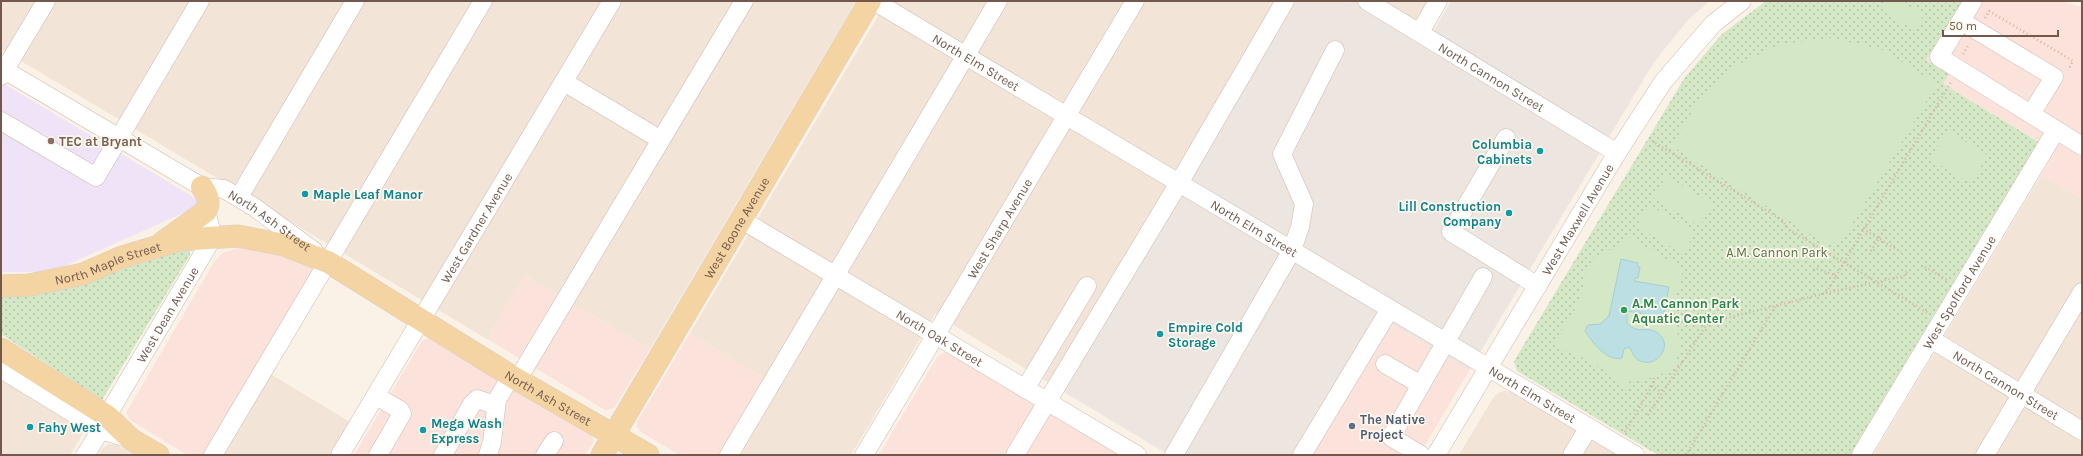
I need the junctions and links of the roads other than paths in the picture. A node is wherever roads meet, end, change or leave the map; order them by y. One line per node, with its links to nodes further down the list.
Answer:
1 (46, 1): 20 (street)
2 (200, 1): 27 (street)
3 (355, 1): 33 (street)
4 (483, 1): 39 (street)
5 (612, 1): 21 (street, West Gardner Avenue)
6 (744, 1): 55 (street)
7 (870, 1): 35 (main road, West Boone Avenue)
8 (874, 1): 19 (street, North Elm Street)
9 (998, 1): 19 (street)
10 (1135, 1): 23 (street, West Sharp Avenue)
11 (1285, 1): 31 (street)
12 (1367, 1): 17 (street, North Cannon Street)
13 (1438, 1): 17 (street)
14 (1742, 1): 30 (street, West Maxwell Avenue)
15 (1973, 1): 16 (street)
16 (1961, 21): 22 (street); 22 (street)
17 (1420, 32): 30 (street, North Cannon Street)
18 (1335, 50): 38 (street)
19 (966, 56): 23 (street, North Elm Street); 40 (street)
20 (2, 71): 27 (street, North Ash Street)
21 (564, 82): 26 (street); 47 (street, West Gardner Avenue)
22 (2031, 114): 25 (street)
23 (1067, 116): 31 (street, North Elm Street); 48 (street, West Sharp Avenue)
24 (1, 121): 27 (street)
25 (2056, 130): 29 (street); 49 (street, West Spofford Avenue)
26 (651, 134)
27 (119, 138): 32 (street, North Ash Street)
28 (1506, 138): 44 (street)
29 (2082, 146)
30 (1617, 153): 44 (street, West Maxwell Avenue)
31 (1179, 183): 38 (street, North Elm Street); 60 (street)
32 (202, 187): 33 (street, North Ash Street); 34 (main road)
33 (239, 197): 39 (street, North Ash Street)
34 (206, 211): 36 (street); 37 (main road)
35 (742, 220): 40 (street, North Oak Street); 65 (main road, West Boone Avenue)
36 (213, 237): 37 (main road, North Maple Street); 39 (main road, North Ash Street); 62 (street, West Dean Avenue)
37 (158, 246): 42 (main road, North Maple Street)
38 (1292, 250): 46 (street, North Elm Street); 79 (street)
39 (328, 262): 47 (main road, North Ash Street); 68 (street)
40 (835, 275): 48 (street, North Oak Street); 75 (street)
41 (1483, 277): 50 (street)
42 (1, 286)
43 (1086, 286): 57 (street)
44 (1538, 286): 53 (street, West Maxwell Avenue)
45 (2082, 292): 58 (street)
46 (1390, 309): 50 (street, North Elm Street); 80 (street)
47 (422, 321): 55 (main road, North Ash Street); 59 (street, West Gardner Avenue)
48 (935, 335): 57 (street, North Oak Street); 76 (street, West Sharp Avenue)
49 (1931, 339): 58 (street, North Cannon Street); 85 (street, West Spofford Avenue)
50 (1446, 342): 53 (street, North Elm Street); 56 (street)
51 (1, 349): 62 (main road)
52 (1385, 364): 56 (street)
53 (1489, 367): 63 (street, North Elm Street); 82 (street, West Maxwell Avenue)
54 (1, 369): 62 (street)
55 (514, 378): 61 (street); 65 (main road, North Ash Street)
56 (1421, 385): 81 (street)
57 (1025, 389): 60 (street, North Oak Street)
58 (2021, 394): 64 (street, North Cannon Street); 86 (street)
59 (376, 396): 69 (street, West Gardner Avenue); 70 (street)
60 (1048, 402): 77 (street); 78 (street, North Oak Street)
61 (495, 405): 71 (street); 72 (street)
62 (104, 423): 66 (street, West Dean Avenue); 67 (main road)
63 (1589, 427): 83 (street); 84 (street, North Elm Street)
64 (2082, 431)
65 (614, 435): 73 (main road, West Boone Avenue); 74 (main road, North Ash Street)
66 (86, 455)
67 (158, 455)
68 (213, 455)
69 (340, 455)
70 (378, 455)
71 (443, 455)
72 (488, 455)
73 (602, 455)
74 (648, 455)
75 (728, 455)
76 (864, 455)
77 (1015, 455)
78 (1137, 455)
79 (1174, 455)
80 (1302, 455)
81 (1422, 455)
82 (1436, 455)
83 (1572, 455)
84 (1635, 455)
85 (1861, 455)
86 (1985, 455)

